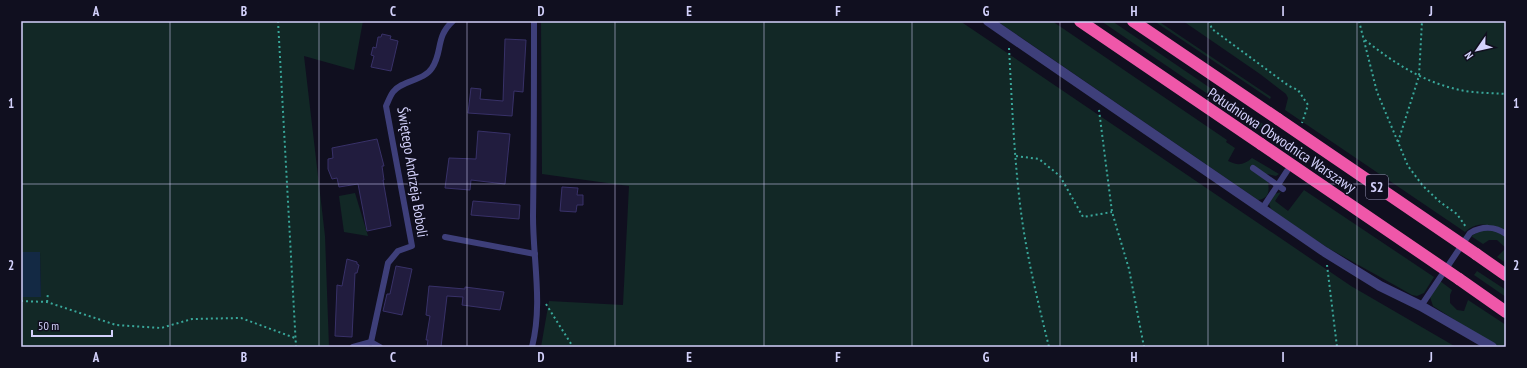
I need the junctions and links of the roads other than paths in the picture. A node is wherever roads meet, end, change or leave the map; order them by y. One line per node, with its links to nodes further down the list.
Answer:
1 (454, 21): 16 (lane, Świętego Andrzeja Boboli)
2 (534, 21): 12 (lane)
3 (988, 21): 9 (street)
4 (1134, 21): 13 (highway, Południowa Obwodnica Warszawy / S2, bridge)
5 (1084, 23): 15 (highway, Południowa Obwodnica Warszawy / S2, bridge)
6 (1253, 168): 8 (lane)
7 (1287, 171): 8 (lane)
8 (1281, 187): 9 (lane)
9 (1262, 209): 14 (street)
10 (1506, 234): 14 (lane)
11 (445, 237): 12 (lane)
12 (535, 254): 19 (lane)
13 (1506, 275)
14 (1421, 306): 20 (street)
15 (1506, 312)
16 (371, 342): 17 (lane); 18 (lane)
17 (353, 347)
18 (380, 347)
19 (532, 347)
20 (1492, 347)

